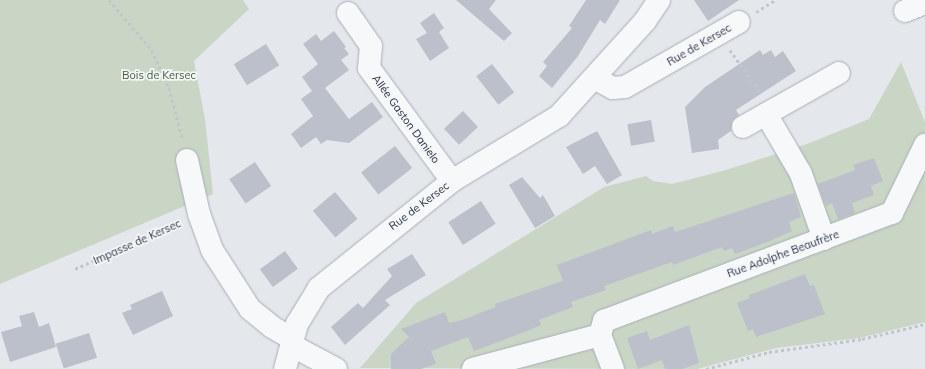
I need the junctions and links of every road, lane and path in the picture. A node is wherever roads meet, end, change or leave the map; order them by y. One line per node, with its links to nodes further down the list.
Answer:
1 (109, 0): 11 (path)
2 (658, 0): 7 (street, Rue de Kersec)
3 (348, 13): 12 (street, Allée Gaston Danielo)
4 (739, 22): 5 (street, Rue de Kersec)
5 (719, 34): 7 (street, Rue de Kersec); 8 (path)
6 (838, 73): 8 (street)
7 (596, 79): 12 (street, Rue de Kersec)
8 (769, 112): 9 (street); 14 (street)
9 (743, 127)
10 (925, 145): 14 (street, Rue Adolphe Beaufrère)
11 (188, 160): 13 (street)
12 (452, 181): 18 (street, Rue de Kersec)
13 (199, 214): 15 (path, Impasse de Kersec); 18 (street)
14 (824, 239): 17 (street, Rue Adolphe Beaufrère)
15 (75, 269)
16 (925, 324): 23 (path)
17 (602, 328): 21 (street, Rue Adolphe Beaufrère); 22 (street)
18 (292, 342): 19 (street, Rue de Kersec); 20 (street)
19 (285, 369)
20 (336, 369)
21 (473, 369)
22 (613, 369)
23 (706, 369)

